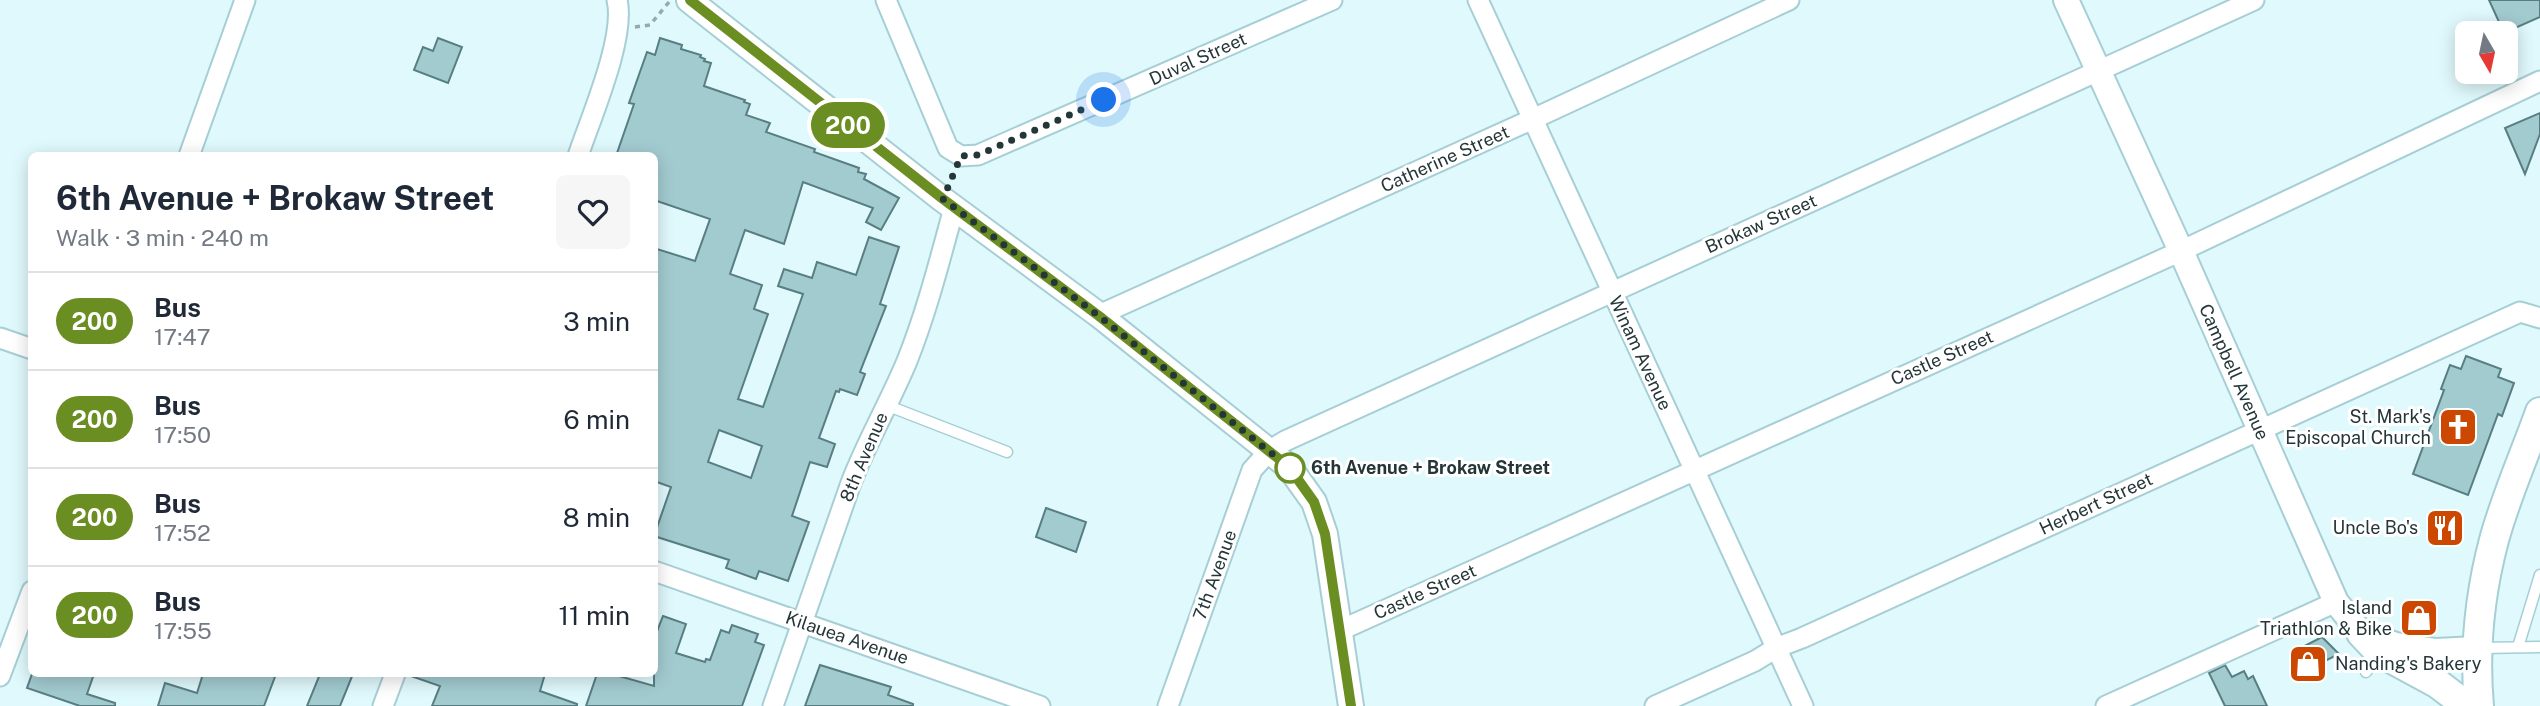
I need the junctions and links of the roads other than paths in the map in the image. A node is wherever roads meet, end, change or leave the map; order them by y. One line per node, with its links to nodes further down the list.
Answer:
1 (244, 0): 13 (street)
2 (617, 0): 14 (street)
3 (690, 0): 15 (street)
4 (886, 0): 5 (street, Duval Street)
5 (1332, 0)
6 (1478, 0): 12 (street, Winam Avenue)
7 (1789, 0): 12 (street, Catherine Street)
8 (2066, 0): 10 (street, Campbell Avenue)
9 (2254, 0): 10 (street, Brokaw Street)
10 (2099, 71): 16 (street, Campbell Avenue); 17 (street, Brokaw Street)
11 (2540, 81): 16 (street, Castle Street)
12 (1533, 119): 17 (street, Winam Avenue); 18 (street, Catherine Street)
13 (190, 152)
14 (579, 152)
15 (954, 208): 18 (street); 22 (street, 8th Avenue)
16 (2181, 251): 24 (street, Campbell Avenue); 28 (street, Castle Street)
17 (1611, 291): 26 (street, Brokaw Street); 28 (street, Winam Avenue)
18 (1099, 316): 26 (street)
19 (2540, 318): 24 (street, Herbert Street)
20 (0, 338): 21 (street)
21 (28, 348)
22 (886, 405): 27 (lane); 33 (street, 8th Avenue)
23 (2540, 412): 25 (main road)
24 (2260, 430): 32 (street, Campbell Avenue); 36 (street, Herbert Street)
25 (2535, 444): 38 (main road)
26 (1270, 450): 34 (street); 45 (street, 7th Avenue)
27 (1007, 453)
28 (1694, 470): 34 (street, Castle Street); 36 (street, Winam Avenue)
29 (658, 572): 33 (street, Kilauea Avenue)
30 (2540, 575): 37 (lane)
31 (28, 602): 40 (street)
32 (2336, 602): 39 (street, Campbell Avenue); 49 (street)
33 (803, 622): 43 (street, 8th Avenue); 44 (street, Kilauea Avenue)
34 (1341, 630): 46 (street)
35 (2540, 647): 37 (lane)
36 (1776, 648): 47 (street, Herbert Street); 48 (street, Winam Avenue)
37 (2518, 648): 38 (lane)
38 (2477, 649): 39 (street, Campbell Avenue); 51 (main road)
39 (2369, 652): 50 (main road)
40 (0, 676)
41 (394, 677): 42 (street)
42 (383, 706)
43 (773, 706)
44 (1040, 706)
45 (1168, 706)
46 (1352, 706)
47 (1655, 706)
48 (1803, 706)
49 (2106, 706)
50 (2466, 706)
51 (2479, 706)

